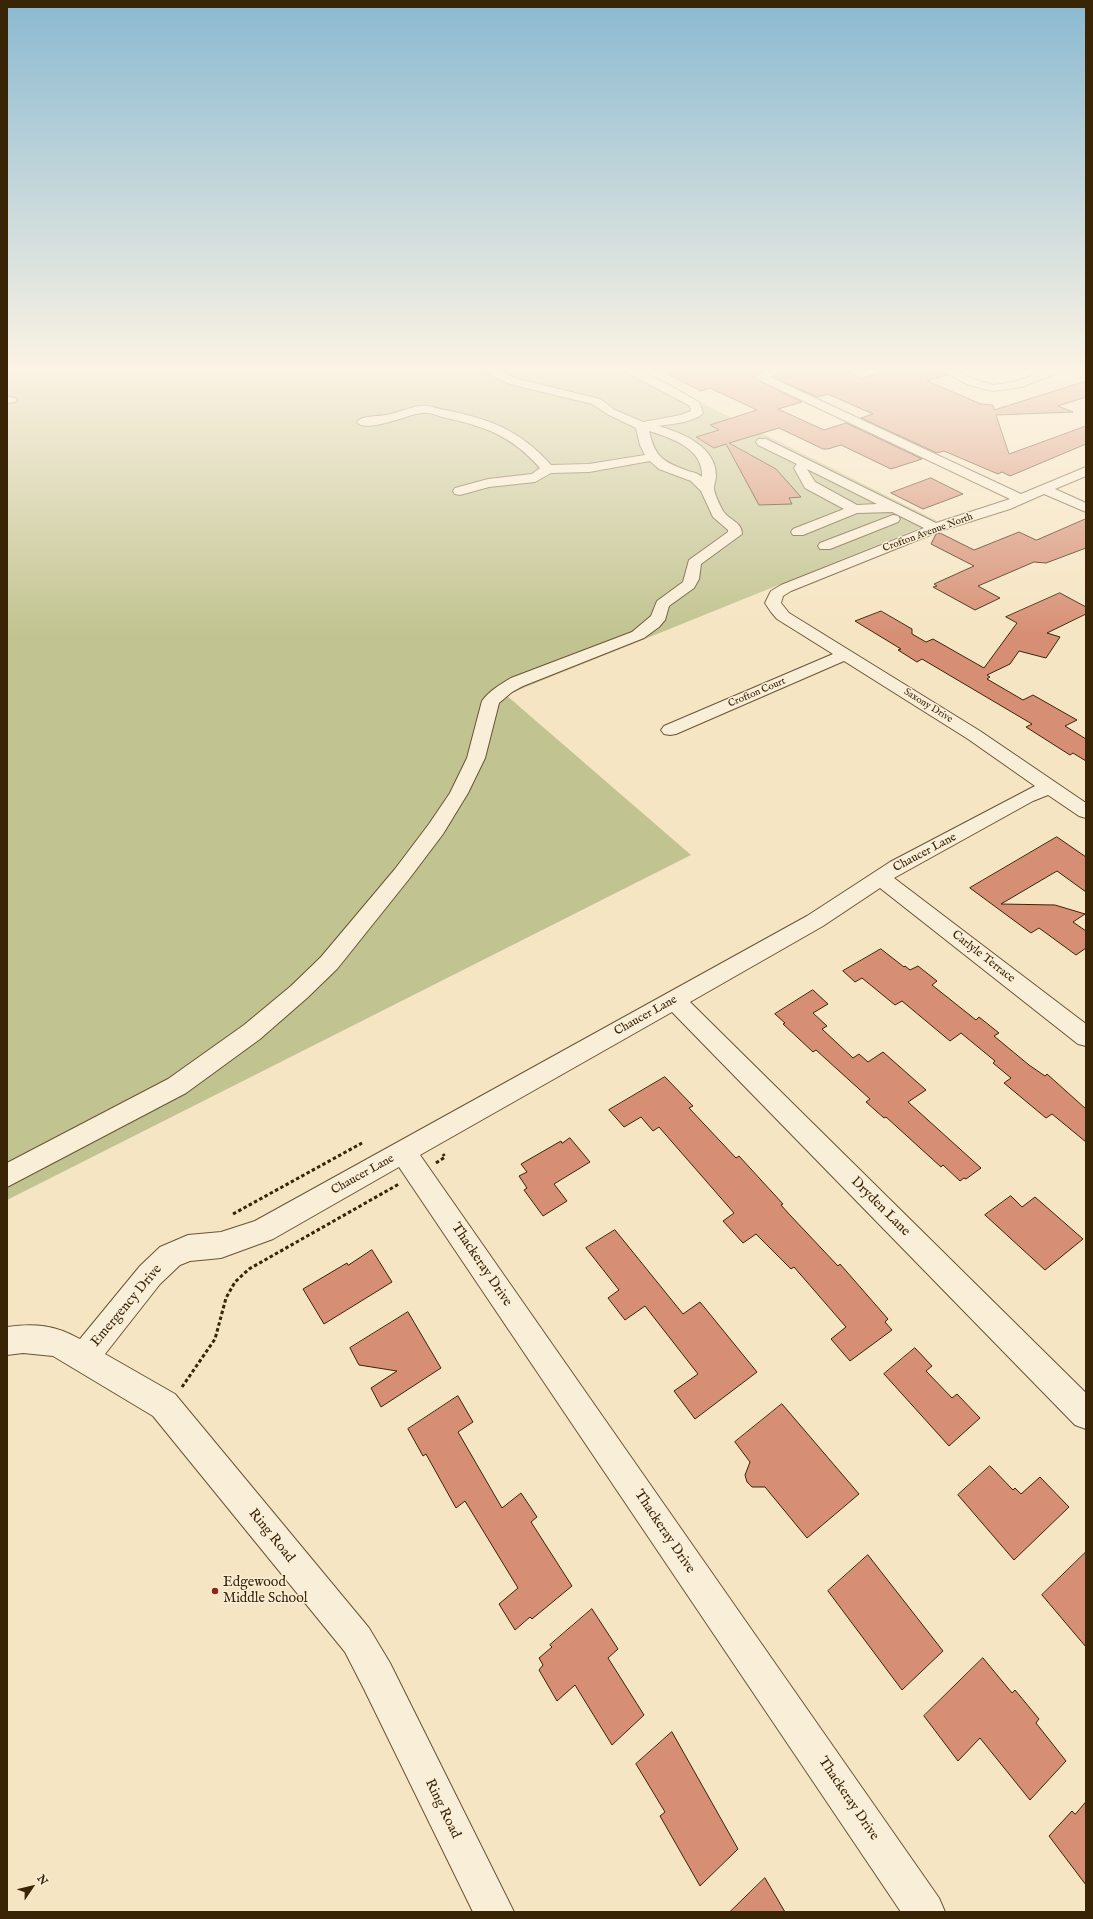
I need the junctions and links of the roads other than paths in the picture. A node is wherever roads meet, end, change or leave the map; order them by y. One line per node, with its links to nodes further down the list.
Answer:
1 (653, 457): 11 (street)
2 (538, 458): 8 (street)
3 (650, 458): 8 (street)
4 (704, 458): 11 (street)
5 (794, 458): 7 (street)
6 (935, 458): 13 (street)
7 (805, 463): 15 (street); 16 (street)
8 (548, 469): 12 (street)
9 (1086, 471): 10 (street, Crofton Avenue North)
10 (1044, 489): 13 (street, Crofton Avenue North); 14 (street)
11 (707, 490): 29 (street)
12 (460, 491)
13 (1022, 498): 17 (street, Crofton Avenue North)
14 (1086, 508)
15 (855, 509): 16 (street); 18 (street)
16 (893, 513): 17 (street); 19 (street)
17 (929, 531): 20 (street, Crofton Avenue North)
18 (798, 532)
19 (825, 546)
20 (774, 600): 21 (street, Saxony Drive)
21 (845, 655): 22 (street, Crofton Court); 23 (street, Saxony Drive)
22 (670, 730)
23 (1049, 787): 24 (street, Saxony Drive); 25 (street, Chaucer Lane)
24 (1086, 812)
25 (880, 878): 26 (street, Chaucer Lane); 27 (street, Carlyle Terrace)
26 (674, 1000): 28 (street, Chaucer Lane); 33 (street, Dryden Lane)
27 (1086, 1037)
28 (403, 1167): 30 (street, Chaucer Lane); 35 (street, Thackeray Drive)
29 (7, 1176)
30 (236, 1227): 32 (street, Emergency Drive)
31 (7, 1341): 32 (street, Ring Road)
32 (84, 1357): 34 (street, Ring Road)
33 (1086, 1414)
34 (494, 1912)
35 (925, 1912)

